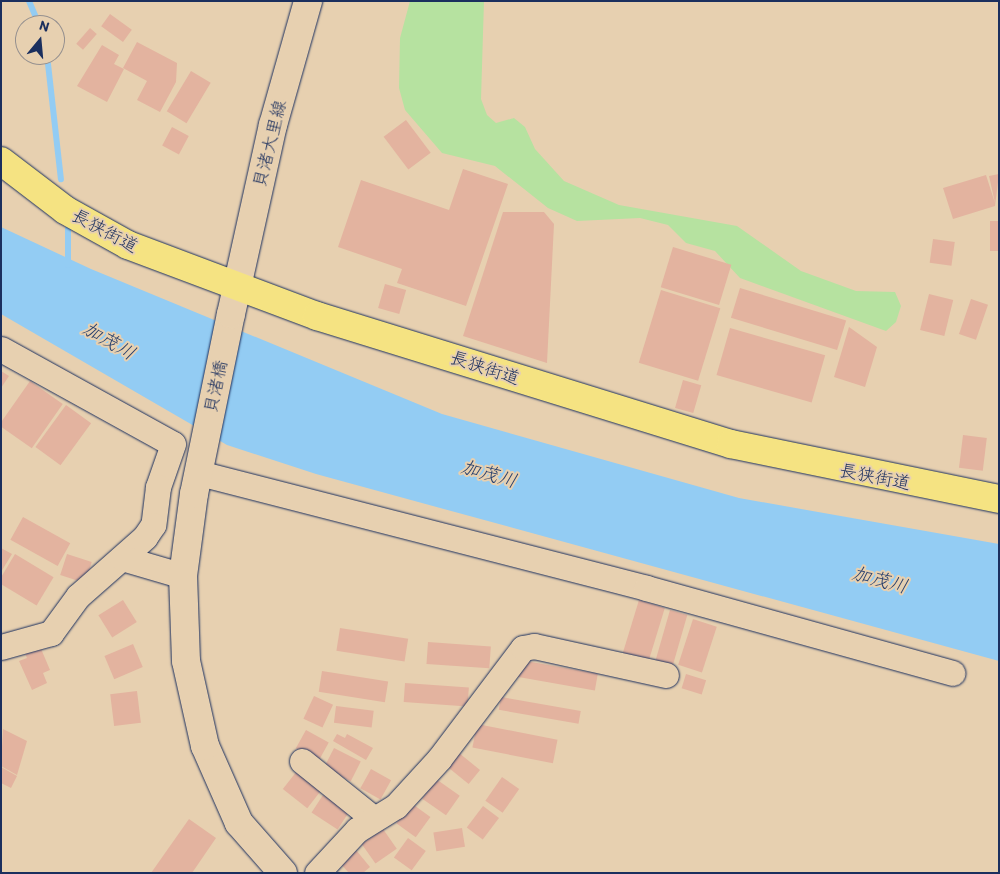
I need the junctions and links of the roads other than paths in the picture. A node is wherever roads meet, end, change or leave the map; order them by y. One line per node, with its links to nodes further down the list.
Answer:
1 (308, 1): 3 (street, 貝渚大里線)
2 (1, 161): 3 (main road, 長狭街道)
3 (237, 288): 4 (street, 貝渚大里線); 7 (main road, 長狭街道)
4 (231, 314): 6 (street, 貝渚橋)
5 (1, 349): 8 (street)
6 (200, 467): 9 (street, 貝渚橋); 11 (street)
7 (999, 499)
8 (122, 558): 9 (street); 10 (street)
9 (183, 576): 15 (street, 貝渚橋)
10 (1, 647)
11 (952, 673)
12 (666, 675): 14 (street)
13 (302, 761): 14 (street)
14 (373, 818): 16 (street)
15 (283, 873)
16 (317, 873)

